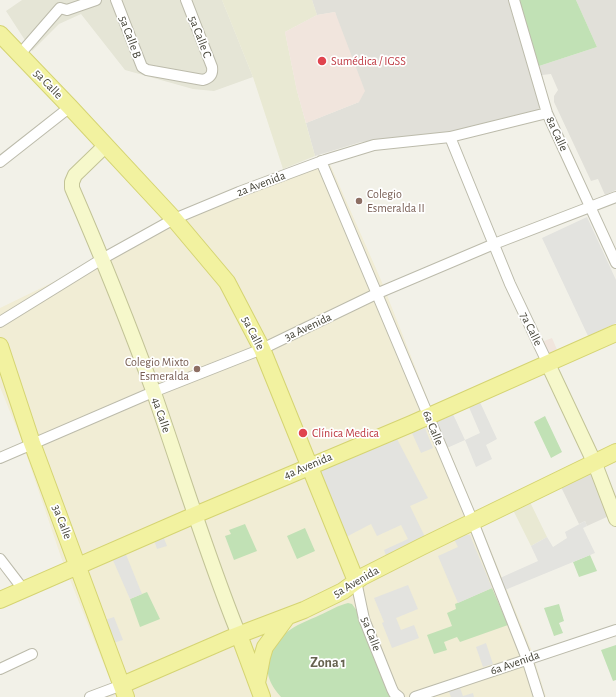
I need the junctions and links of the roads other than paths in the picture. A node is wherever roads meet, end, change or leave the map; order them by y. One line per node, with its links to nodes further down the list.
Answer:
1 (96, 0): 5 (street)
2 (116, 0): 8 (street, 5a Calle B)
3 (186, 0): 8 (street, 5a Calle C)
4 (514, 0): 10 (street, 8a Calle)
5 (57, 4): 7 (street)
6 (0, 34): 7 (main road, 5a Calle)
7 (20, 54): 9 (main road, 5a Calle)
8 (212, 74)
9 (70, 107): 12 (main road, 5a Calle); 14 (street)
10 (547, 113): 11 (street, 2a Avenida); 16 (street, 8a Calle)
11 (450, 137): 13 (street, 2a Avenida); 18 (street, 7a Calle)
12 (106, 145): 17 (main road, 5a Calle); 19 (main road, 4a Calle)
13 (321, 161): 17 (street, 2a Avenida); 21 (street, 6a Calle)
14 (0, 162)
15 (616, 197): 16 (street, 3a Avenida)
16 (591, 207): 18 (street, 3a Avenida); 20 (street, 8a Calle)
17 (174, 219): 19 (street, 2a Avenida); 25 (main road, 5a Calle)
18 (494, 244): 21 (street, 3a Avenida); 26 (street, 7a Calle)
19 (102, 259): 22 (street, 2a Avenida); 27 (main road, 4a Calle)
20 (616, 263)
21 (376, 294): 25 (street, 3a Avenida); 28 (street, 6a Calle)
22 (0, 322)
23 (616, 333): 26 (main road, 4a Avenida)
24 (0, 346): 29 (main road, 3a Calle)
25 (262, 349): 27 (street, 3a Avenida); 33 (main road, 5a Calle)
26 (548, 364): 28 (main road, 4a Avenida); 32 (main road, 7a Calle)
27 (153, 392): 29 (street, 3a Avenida); 34 (main road, 4a Calle)
28 (429, 416): 33 (main road, 4a Avenida); 36 (street, 6a Calle)
29 (32, 443): 31 (street, 3a Avenida); 38 (main road, 3a Calle)
30 (616, 452): 32 (main road, 5a Avenida)
31 (0, 458)
32 (595, 464): 35 (main road, 7a Calle); 36 (main road, 5a Avenida)
33 (309, 466): 34 (main road, 4a Avenida); 39 (main road, 5a Calle)
34 (195, 515): 38 (main road, 4a Avenida); 44 (main road, 4a Calle)
35 (616, 519)
36 (473, 522): 39 (main road, 5a Avenida); 46 (street, 6a Calle)
37 (0, 559): 40 (street)
38 (78, 566): 40 (main road, 4a Avenida); 49 (main road, 3a Calle)
39 (356, 582): 42 (main road, 5a Avenida); 51 (street, 5a Calle)
40 (23, 589): 41 (main road, 4a Avenida)
41 (0, 600)
42 (287, 617): 44 (main road, 5a Avenida); 48 (main road)
43 (616, 630): 46 (street, 6a Avenida)
44 (240, 635): 48 (main road, 4a Calle); 49 (main road, 5a Avenida)
45 (32, 654): 47 (street)
46 (527, 659): 52 (street, 6a Avenida); 53 (street, 6a Calle)
47 (0, 669)
48 (260, 690)
49 (124, 691): 50 (street, 5a Avenida)
50 (90, 697)
51 (399, 697)
52 (415, 697)
53 (539, 697)

